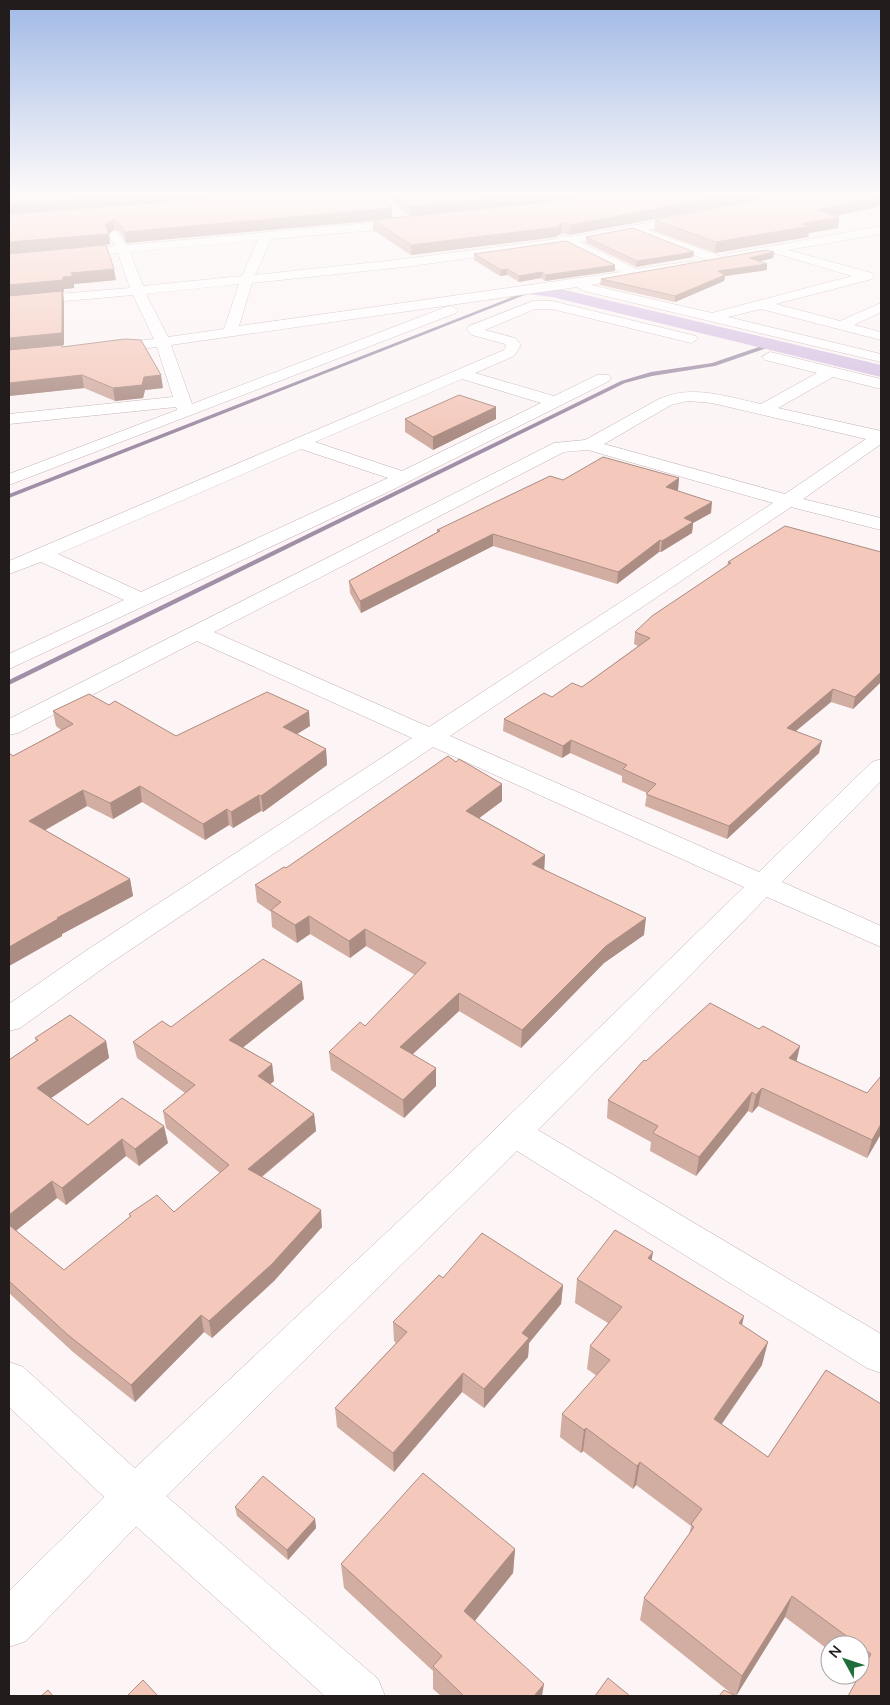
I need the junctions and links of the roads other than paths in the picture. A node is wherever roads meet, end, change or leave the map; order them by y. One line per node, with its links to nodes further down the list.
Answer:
1 (131, 274): 12 (street)
2 (249, 274): 8 (street)
3 (302, 274): 8 (street)
4 (384, 274): 10 (street)
5 (631, 274): 11 (street)
6 (858, 274): 7 (street)
7 (867, 276): 9 (street); 15 (street)
8 (247, 279): 12 (street); 19 (street)
9 (881, 280)
10 (390, 282)
11 (572, 284): 13 (street); 17 (street)
12 (138, 292): 14 (street); 22 (street)
13 (494, 294): 19 (street); 31 (street)
14 (9, 302)
15 (762, 304): 17 (street); 18 (street)
16 (881, 307): 18 (street)
17 (713, 317): 25 (street)
18 (841, 326): 20 (street)
19 (230, 332): 22 (street)
20 (881, 336)
21 (691, 340): 27 (street)
22 (162, 342): 23 (street); 31 (street)
23 (95, 349)
24 (770, 357): 26 (street)
25 (881, 358)
26 (830, 372): 29 (street); 32 (street)
27 (461, 374): 30 (street); 35 (street)
28 (603, 378): 30 (street)
29 (881, 384)
30 (556, 402): 37 (street)
31 (185, 406): 33 (street); 38 (street)
32 (763, 410): 34 (street); 36 (street)
33 (9, 419)
34 (880, 437): 39 (street)
35 (300, 443): 37 (street); 41 (street)
36 (589, 446): 39 (street); 44 (street)
37 (402, 477): 43 (street)
38 (9, 480)
39 (788, 502): 40 (street); 47 (street)
40 (881, 524)
41 (41, 554): 42 (street); 43 (street)
42 (9, 568)
43 (141, 600): 45 (street)
44 (197, 633): 46 (street); 47 (street)
45 (9, 662)
46 (9, 728)
47 (431, 737): 49 (street); 51 (street)
48 (881, 766): 49 (street)
49 (764, 884): 50 (street); 52 (street)
50 (881, 937)
51 (9, 1020)
52 (514, 1132): 53 (street); 55 (street)
53 (881, 1356)
54 (9, 1380): 55 (street)
55 (135, 1497): 56 (street); 57 (street)
56 (9, 1624)
57 (361, 1696)

